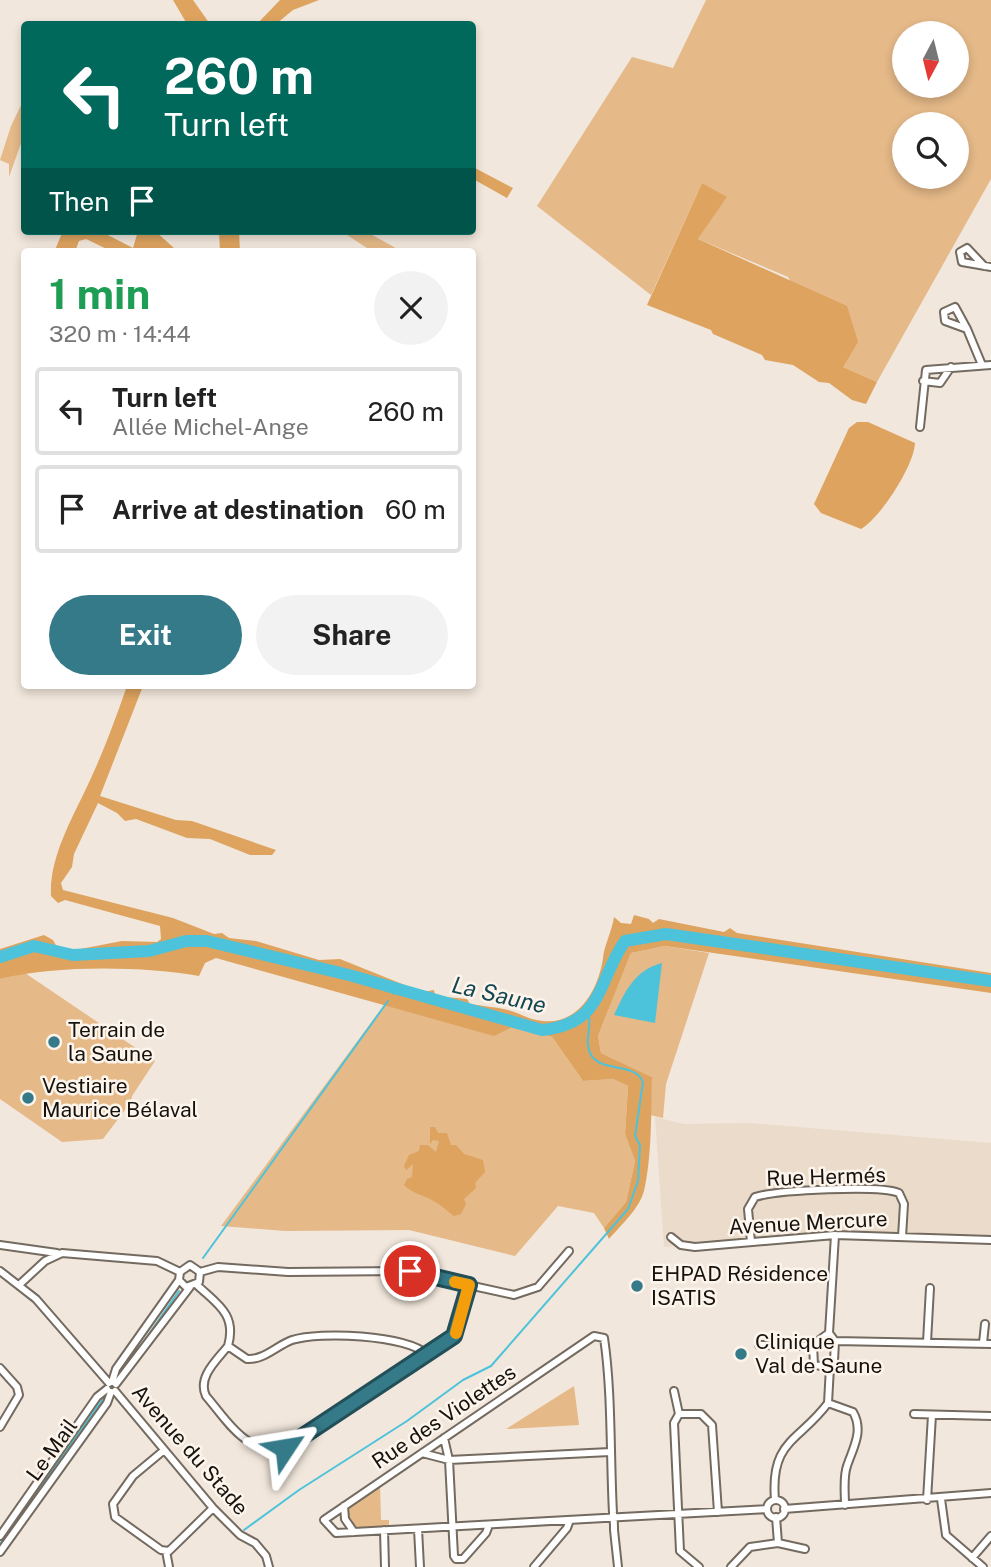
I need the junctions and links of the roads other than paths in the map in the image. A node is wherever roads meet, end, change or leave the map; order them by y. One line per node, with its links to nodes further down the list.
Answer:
1 (967, 329): 2 (street)
2 (982, 365): 3 (street); 4 (street)
3 (991, 365)
4 (951, 367): 5 (street); 5 (street)
5 (923, 381): 6 (street)
6 (920, 427)
7 (835, 1235): 9 (street, Avenue Mercure); 11 (street, Avenue Mercure); 24 (street)
8 (671, 1237): 11 (street, Avenue Mercure)
9 (902, 1237): 10 (street, Avenue Mercure); 11 (street, Rue Hermés)
10 (991, 1240)
11 (751, 1242)
12 (0, 1245): 14 (street)
13 (569, 1251): 20 (street)
14 (59, 1254): 16 (street); 19 (street)
15 (0, 1271): 19 (street, Avenue du Stade)
16 (180, 1272): 17 (street); 18 (street)
17 (200, 1272): 20 (street); 21 (street)
18 (180, 1280): 21 (street); 34 (street, Le Mail)
19 (19, 1285): 35 (street, Avenue du Stade)
20 (469, 1285): 31 (street)
21 (193, 1286): 30 (street); 36 (street, Le Mail)
22 (930, 1289): 26 (street)
23 (985, 1324): 27 (street)
24 (829, 1333): 25 (street); 29 (street)
25 (835, 1341): 26 (street); 32 (street)
26 (927, 1342): 27 (street)
27 (987, 1343)
28 (759, 1345): 29 (street)
29 (814, 1345): 32 (street)
30 (228, 1346): 31 (street); 31 (street)
31 (427, 1354)
32 (830, 1367): 40 (street)
33 (0, 1368): 45 (street)
34 (116, 1369): 35 (street); 36 (street, Le Mail)
35 (99, 1372): 36 (street, Avenue du Stade)
36 (112, 1387): 38 (street, Avenue du Stade); 39 (street, Le Mail); 70 (street, Le Mail)
37 (674, 1391): 41 (street)
38 (124, 1402): 39 (street); 47 (street, Avenue du Stade)
39 (107, 1403): 75 (street, Le Mail)
40 (828, 1403): 53 (street); 55 (street)
41 (679, 1414): 60 (street); 61 (street)
42 (914, 1414): 43 (street)
43 (932, 1415): 44 (street); 54 (street)
44 (991, 1416)
45 (0, 1427)
46 (444, 1438): 48 (street, Rue des Violettes); 49 (street, Rue des Violettes); 50 (street)
47 (163, 1451): 57 (street, Avenue du Stade); 74 (street)
48 (610, 1452): 50 (street); 63 (street)
49 (422, 1453): 50 (street); 56 (street, Rue des Violettes)
50 (449, 1460): 66 (street)
51 (991, 1493): 52 (street)
52 (941, 1499): 54 (street); 76 (street)
53 (775, 1500): 58 (street); 59 (street)
54 (927, 1500): 55 (street)
55 (845, 1505): 58 (street)
56 (344, 1506): 69 (street); 69 (street, Rue des Violettes)
57 (213, 1508): 74 (street); 77 (street, Avenue du Stade)
58 (784, 1508): 62 (street)
59 (767, 1509): 60 (street); 62 (street)
60 (718, 1512): 61 (street)
61 (678, 1514): 63 (street); 83 (street)
62 (776, 1517): 72 (street)
63 (614, 1518): 64 (street); 82 (street)
64 (570, 1520): 65 (street); 81 (street)
65 (489, 1525): 66 (street); 66 (street)
66 (452, 1527): 67 (street)
67 (418, 1529): 68 (street); 80 (street)
68 (384, 1530): 69 (street); 79 (street)
69 (354, 1532)
70 (0, 1536)
71 (991, 1536): 76 (street)
72 (778, 1543): 73 (street); 84 (street)
73 (805, 1549)
74 (166, 1551): 78 (street)
75 (0, 1552)
76 (972, 1558): 85 (street)
77 (268, 1564)
78 (169, 1567)
79 (385, 1567)
80 (420, 1567)
81 (534, 1567)
82 (618, 1567)
83 (699, 1567)
84 (731, 1567)
85 (983, 1567)

